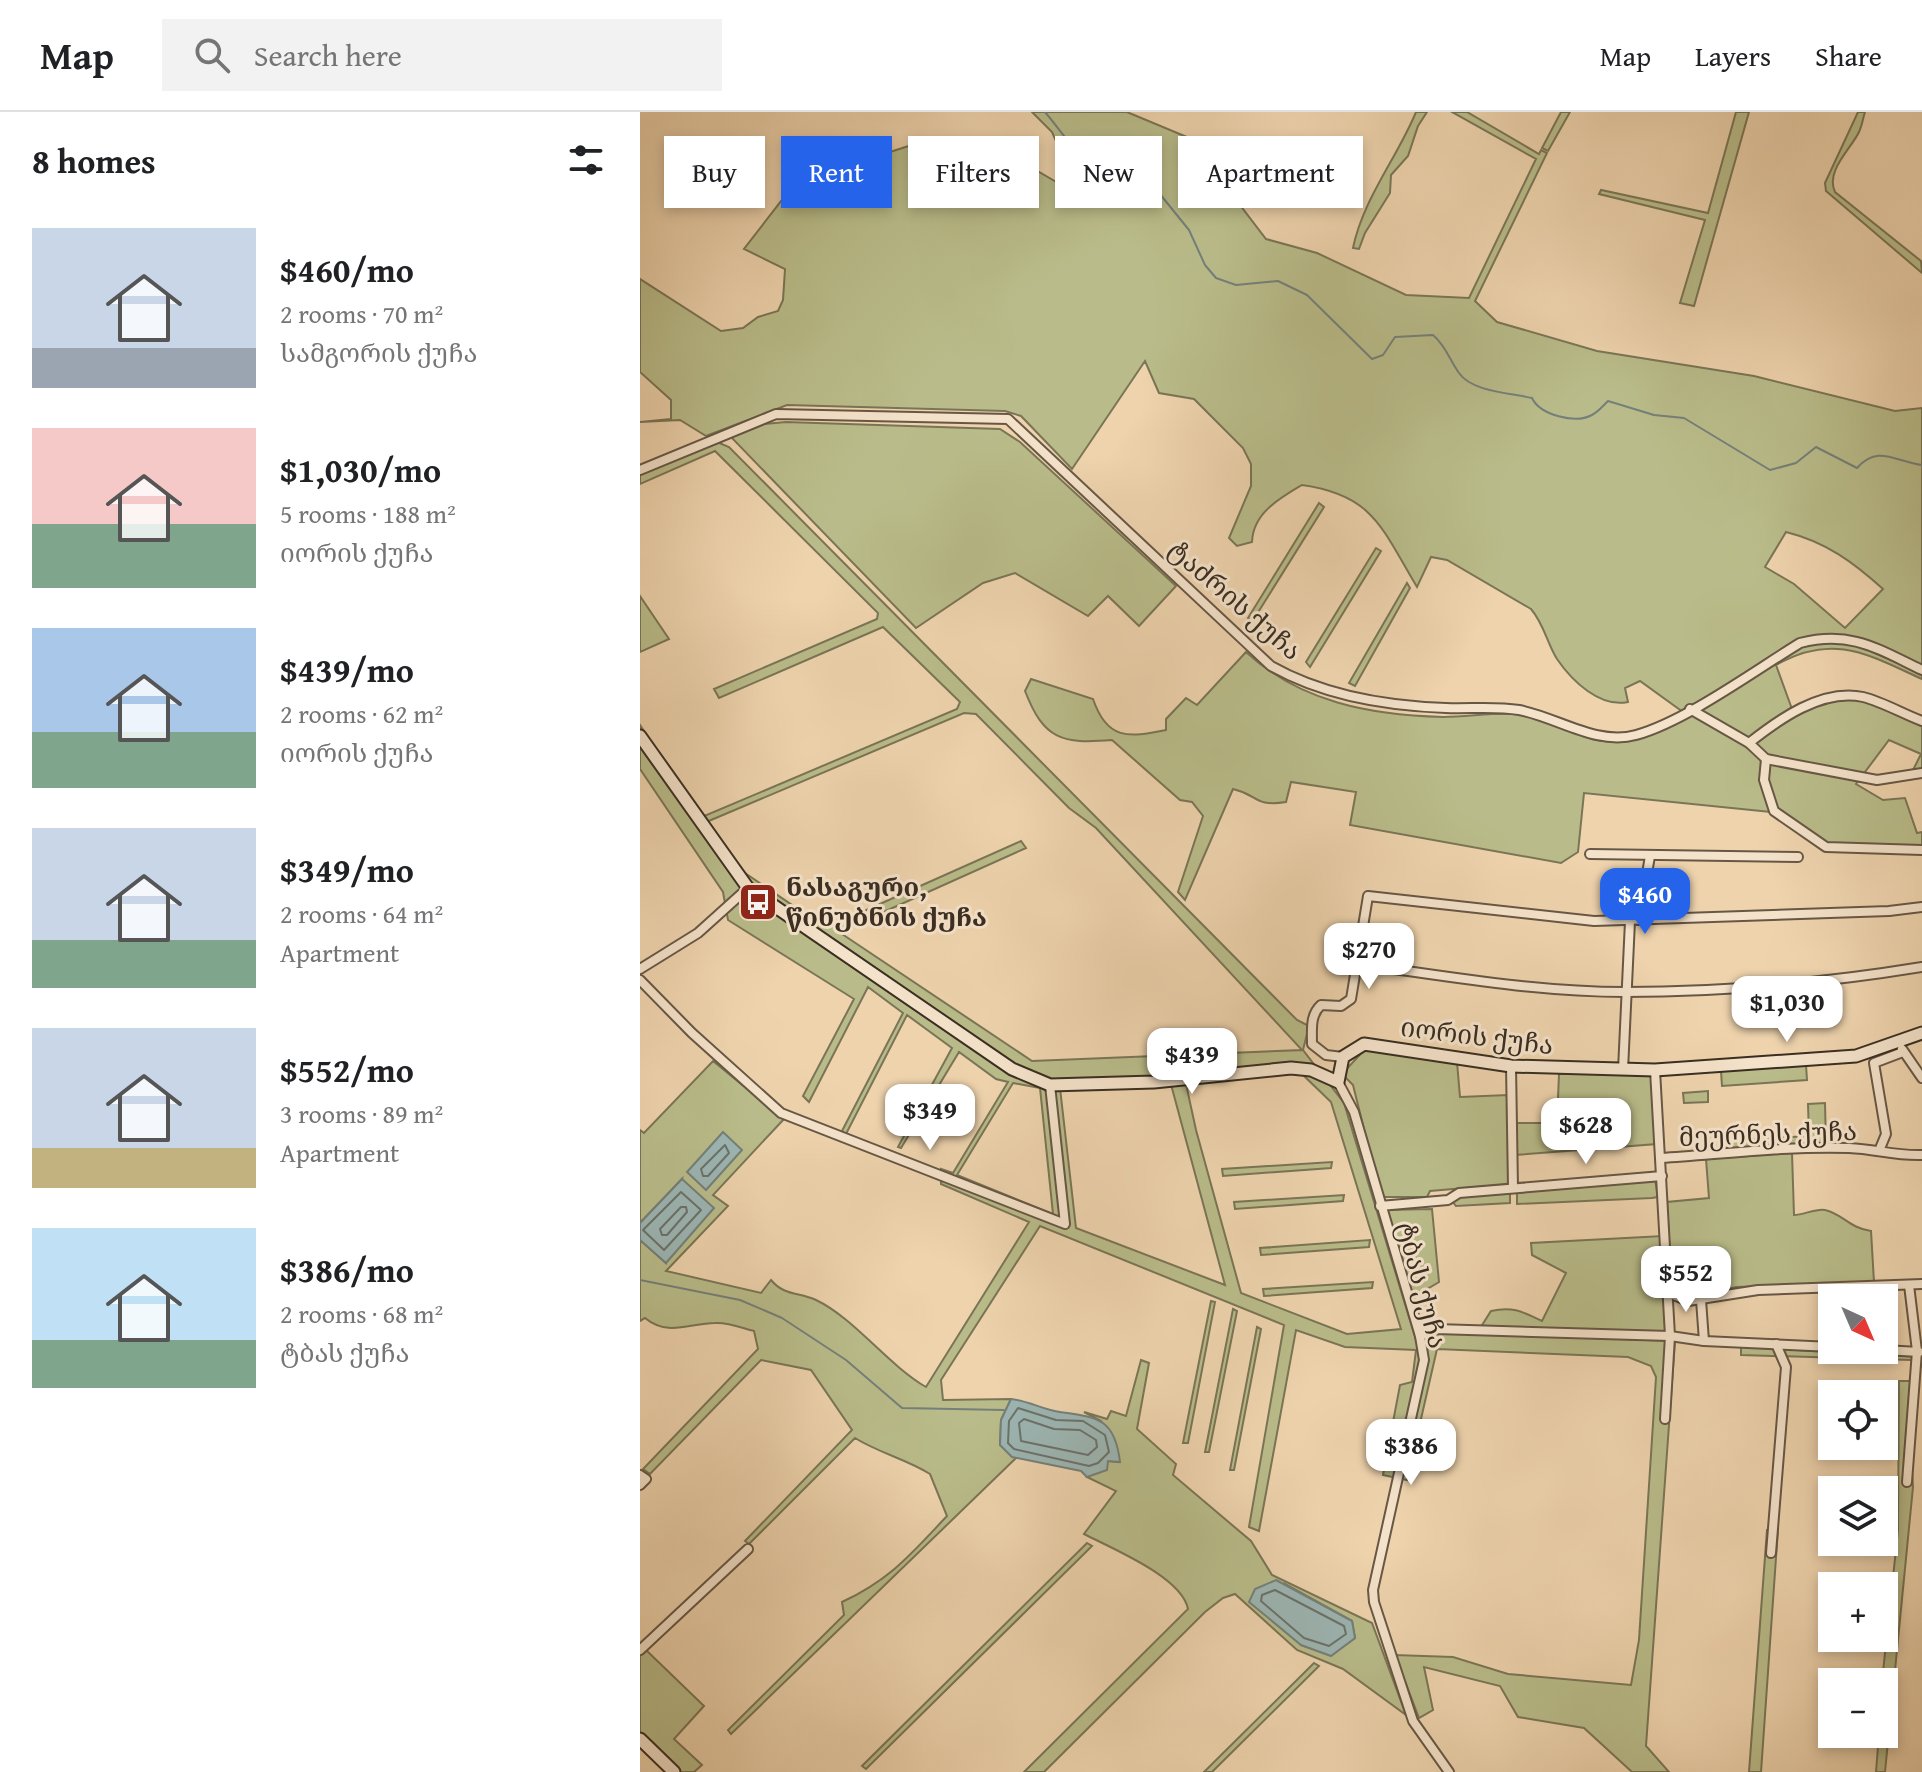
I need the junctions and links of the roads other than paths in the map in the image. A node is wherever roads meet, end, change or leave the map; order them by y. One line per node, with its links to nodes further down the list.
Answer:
1 (640, 470): 3 (street, ტაძრის ქუჩა)
2 (1922, 670): 3 (street, ტაძრის ქუჩა)
3 (1690, 709): 6 (street)
4 (1922, 721): 6 (street)
5 (640, 736): 13 (street)
6 (1749, 743): 7 (street)
7 (1766, 759): 8 (street); 9 (street)
8 (1922, 773)
9 (1922, 850)
10 (1590, 854): 11 (street)
11 (1650, 856): 12 (street); 15 (street)
12 (1798, 857)
13 (748, 888): 18 (street); 29 (street)
14 (1922, 907): 15 (street)
15 (1635, 920): 16 (street); 20 (street)
16 (1358, 964): 20 (street); 23 (street)
17 (1922, 967): 20 (street)
18 (640, 969)
19 (640, 980): 29 (street)
20 (1625, 992): 25 (street)
21 (1922, 1033): 22 (street, იორის ქუჩა)
22 (1900, 1047): 26 (street, იორის ქუჩა); 27 (street); 30 (street)
23 (1343, 1057): 24 (street, იორის ქუჩა); 28 (street)
24 (1511, 1066): 25 (street, იორის ქუჩა); 34 (street)
25 (1623, 1070): 26 (street, იორის ქუჩა)
26 (1655, 1070): 32 (street)
27 (1922, 1078)
28 (1338, 1082): 29 (street); 35 (street, ტბას ქუჩა)
29 (1050, 1085)
30 (1879, 1151): 31 (street, მეურნეს ქუჩა); 32 (street, მეურნეს ქუჩა)
31 (1922, 1155)
32 (1661, 1158): 33 (street)
33 (1662, 1176): 34 (street); 40 (street)
34 (1513, 1188): 35 (street)
35 (1380, 1206): 42 (street, ტბას ქუჩა)
36 (1922, 1284): 38 (street)
37 (1898, 1285): 38 (street)
38 (1909, 1285): 48 (street)
39 (1818, 1288): 41 (street)
40 (1669, 1293): 41 (street); 43 (street)
41 (1701, 1300): 44 (street)
42 (1420, 1336): 43 (street); 56 (street, ტბას ქუჩა)
43 (1670, 1336): 44 (street); 49 (street)
44 (1704, 1341): 45 (street)
45 (1776, 1344): 46 (street); 52 (street)
46 (1818, 1346)
47 (1898, 1351): 48 (street)
48 (1920, 1352): 50 (street)
49 (1665, 1419)
50 (1907, 1482)
51 (748, 1549): 53 (street)
52 (1771, 1553)
53 (640, 1650)
54 (640, 1739): 55 (street)
55 (674, 1772)
56 (1449, 1772)

